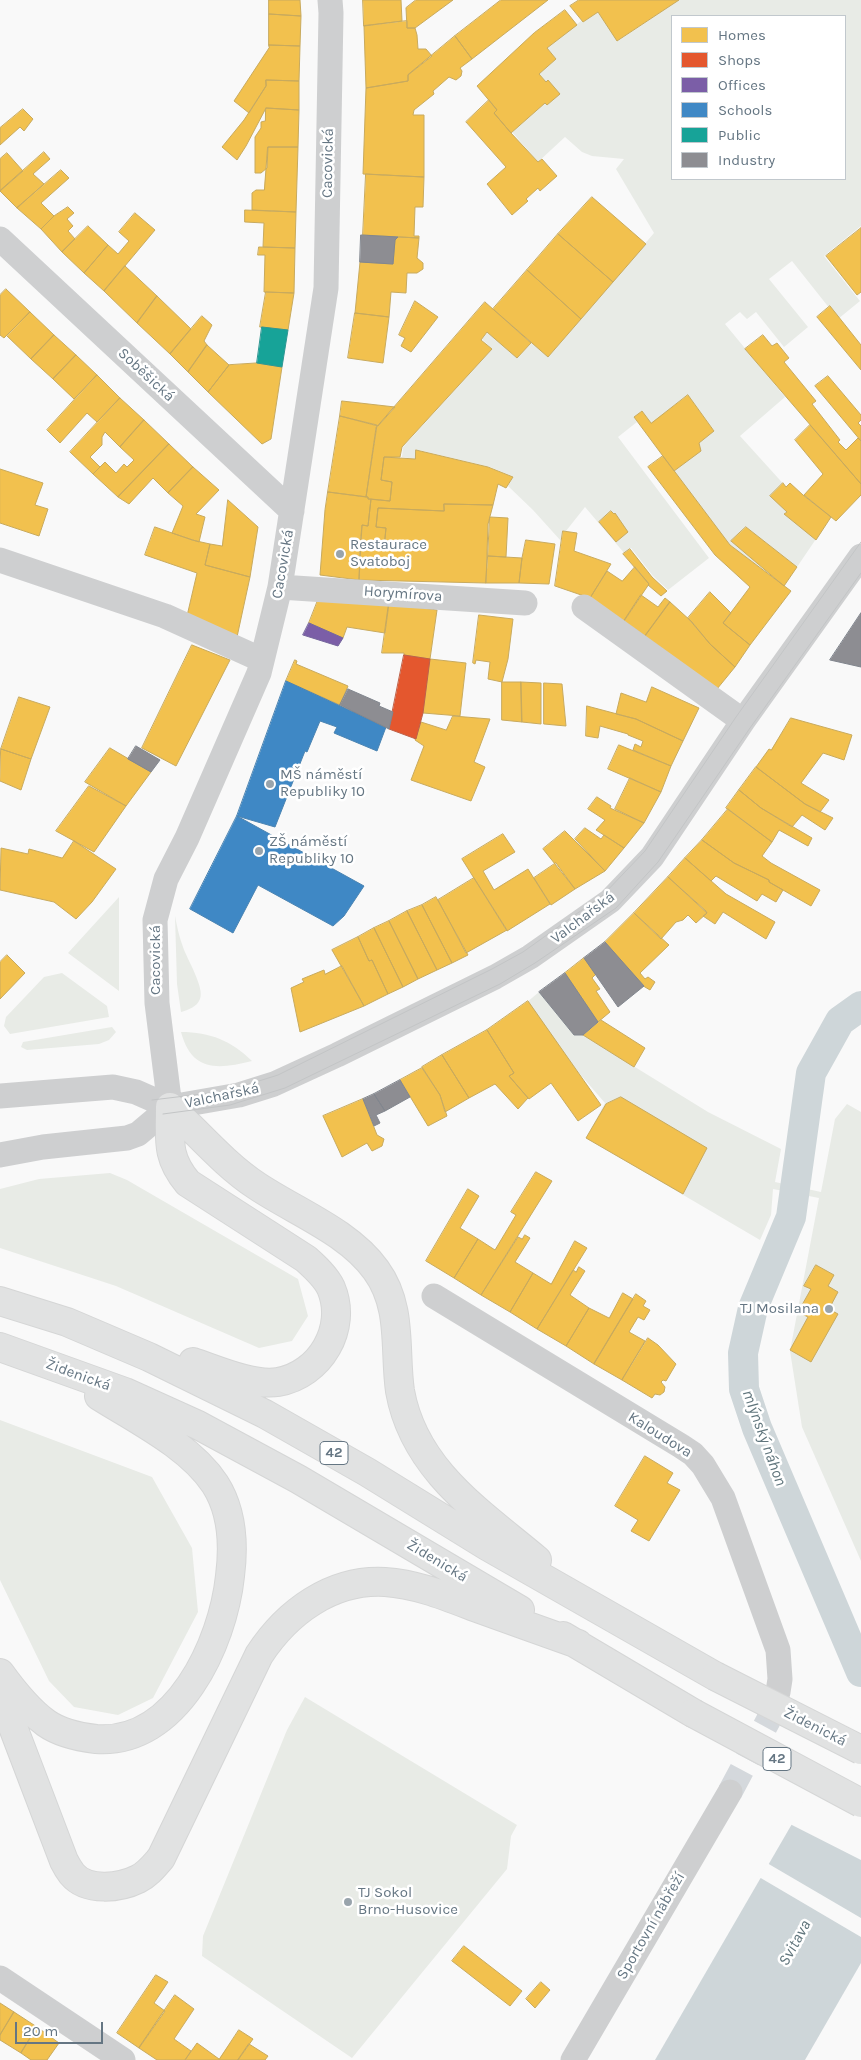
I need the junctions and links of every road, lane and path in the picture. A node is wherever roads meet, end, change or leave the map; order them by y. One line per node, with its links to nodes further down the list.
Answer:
1 (330, 0): 3 (street, Cacovická)
2 (0, 239): 3 (street, Soběšická)
3 (292, 510): 6 (street, Cacovická)
4 (861, 556): 10 (street, Valchařská)
5 (0, 560): 9 (street)
6 (280, 587): 7 (street, Horymírova); 9 (street, Cacovická)
7 (525, 603)
8 (584, 606): 10 (street)
9 (262, 660): 12 (street, Cacovická)
10 (743, 721): 12 (street, Valchařská)
11 (0, 1096): 12 (street)
12 (170, 1107): 13 (street); 16 (highway); 19 (highway)
13 (0, 1155)
14 (434, 1296): 22 (street, Kaloudova)
15 (0, 1301): 16 (highway, Židenická / 42)
16 (67, 1322): 19 (highway, Židenická / 42)
17 (0, 1347): 18 (highway, Židenická)
18 (49, 1364): 20 (highway, Židenická); 21 (highway)
19 (590, 1605): 24 (highway, Židenická / 42, bridge)
20 (578, 1644): 23 (highway); 26 (highway, Židenická / 42, bridge)
21 (0, 1673)
22 (778, 1692)
23 (0, 1693)
24 (861, 1750)
25 (730, 1792): 29 (street, Sportovní nábřeží)
26 (861, 1803)
27 (0, 1978): 28 (street)
28 (123, 2060)
29 (573, 2060)

